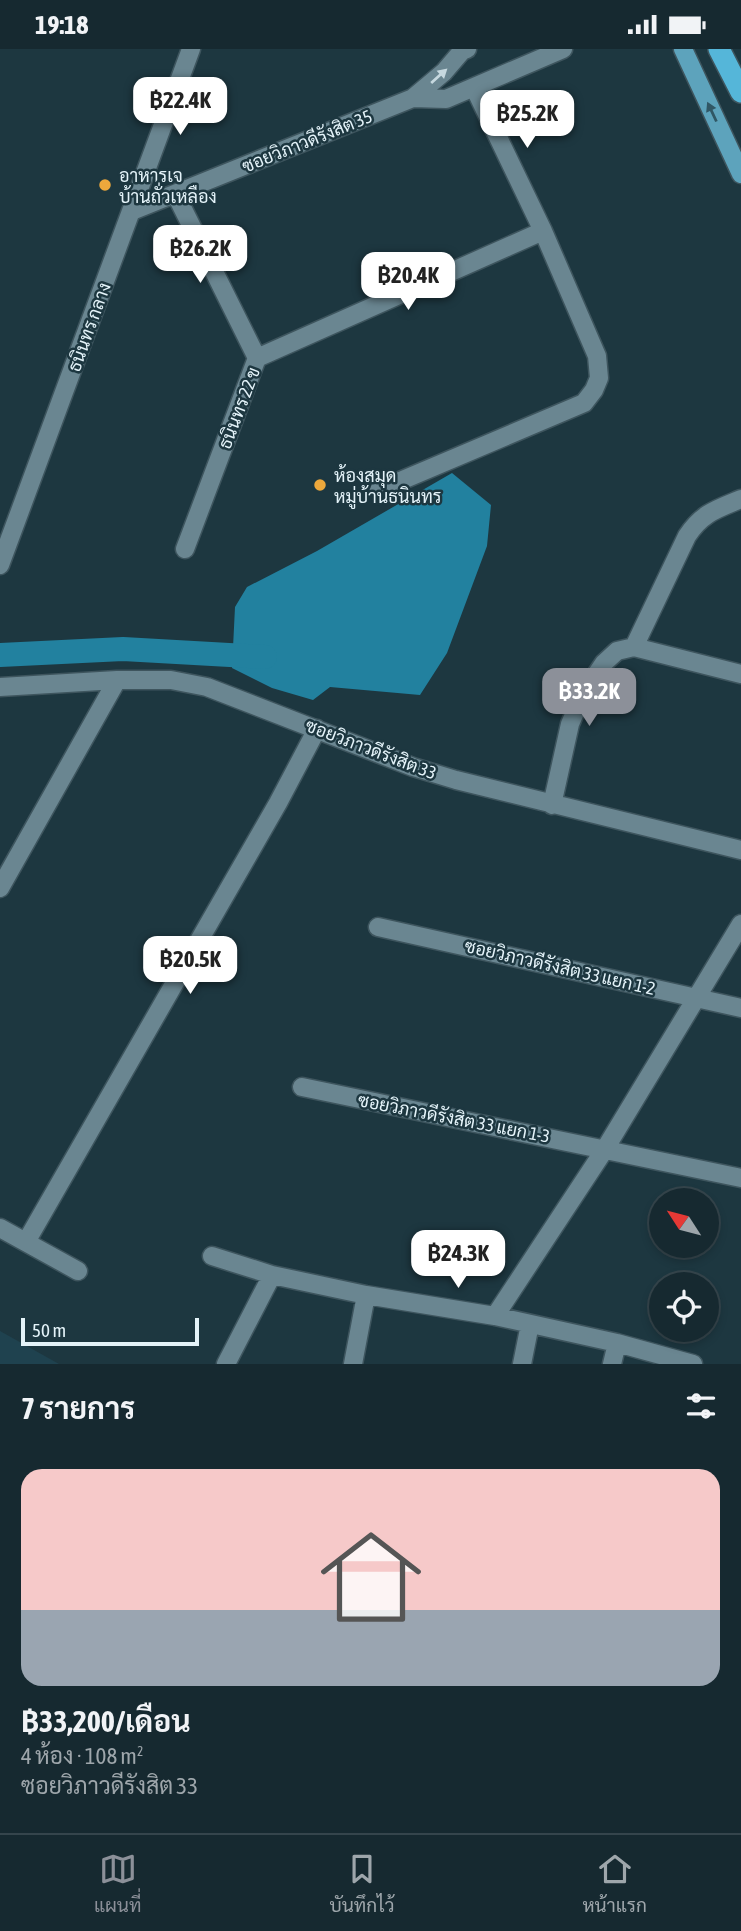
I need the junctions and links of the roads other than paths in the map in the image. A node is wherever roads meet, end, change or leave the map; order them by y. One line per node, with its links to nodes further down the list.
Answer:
1 (191, 49): 11 (street, ธนินทร กลาง)
2 (563, 49): 6 (street)
3 (683, 49): 9 (main road, one-way to 3)
4 (719, 49): 7 (highway)
5 (464, 50): 8 (street, ซอยวิภาวดีรังสิต 35, one-way to 5)
6 (474, 87): 8 (street); 12 (street)
7 (741, 92)
8 (413, 98): 10 (street, ซอยวิภาวดีรังสิต 35)
9 (741, 174)
10 (176, 195): 11 (street, ซอยวิภาวดีรังสิต 35); 13 (street, ธนินทร 22 ข)
11 (132, 211): 17 (street, ธนินทร กลาง)
12 (543, 231): 13 (street); 14 (street)
13 (257, 358): 16 (street, ธนินทร 22 ข)
14 (379, 490)
15 (741, 499): 18 (street)
16 (185, 549)
17 (0, 565)
18 (634, 647): 19 (street); 23 (street)
19 (741, 674)
20 (117, 680): 21 (street, ซอยวิภาวดีรังสิต 33); 22 (street, ซอยวิภาวดีรังสิต 33); 25 (street)
21 (0, 687)
22 (317, 729): 23 (street, ซอยวิภาวดีรังสิต 33); 34 (street)
23 (552, 805): 24 (street, ซอยวิภาวดีรังสิต 33)
24 (741, 850)
25 (0, 888)
26 (741, 924): 28 (street)
27 (378, 927): 28 (street, ซอยวิภาวดีรังสิต 33 แยก 1-2)
28 (697, 998): 29 (street, ซอยวิภาวดีรังสิต 33 แยก 1-2); 31 (street)
29 (741, 1008)
30 (302, 1087): 31 (street, ซอยวิภาวดีรังสิต 33 แยก 1-3)
31 (605, 1149): 32 (street, ซอยวิภาวดีรังสิต 33 แยก 1-3); 39 (street)
32 (741, 1178)
33 (0, 1228): 34 (street)
34 (26, 1242): 36 (street)
35 (212, 1256): 37 (street)
36 (78, 1271)
37 (272, 1275): 38 (street); 42 (street)
38 (366, 1294): 39 (street); 43 (street)
39 (495, 1316): 40 (street)
40 (530, 1324): 41 (street); 44 (street)
41 (617, 1343): 45 (street); 46 (street)
42 (226, 1364)
43 (354, 1364)
44 (522, 1364)
45 (612, 1364)
46 (693, 1364)

